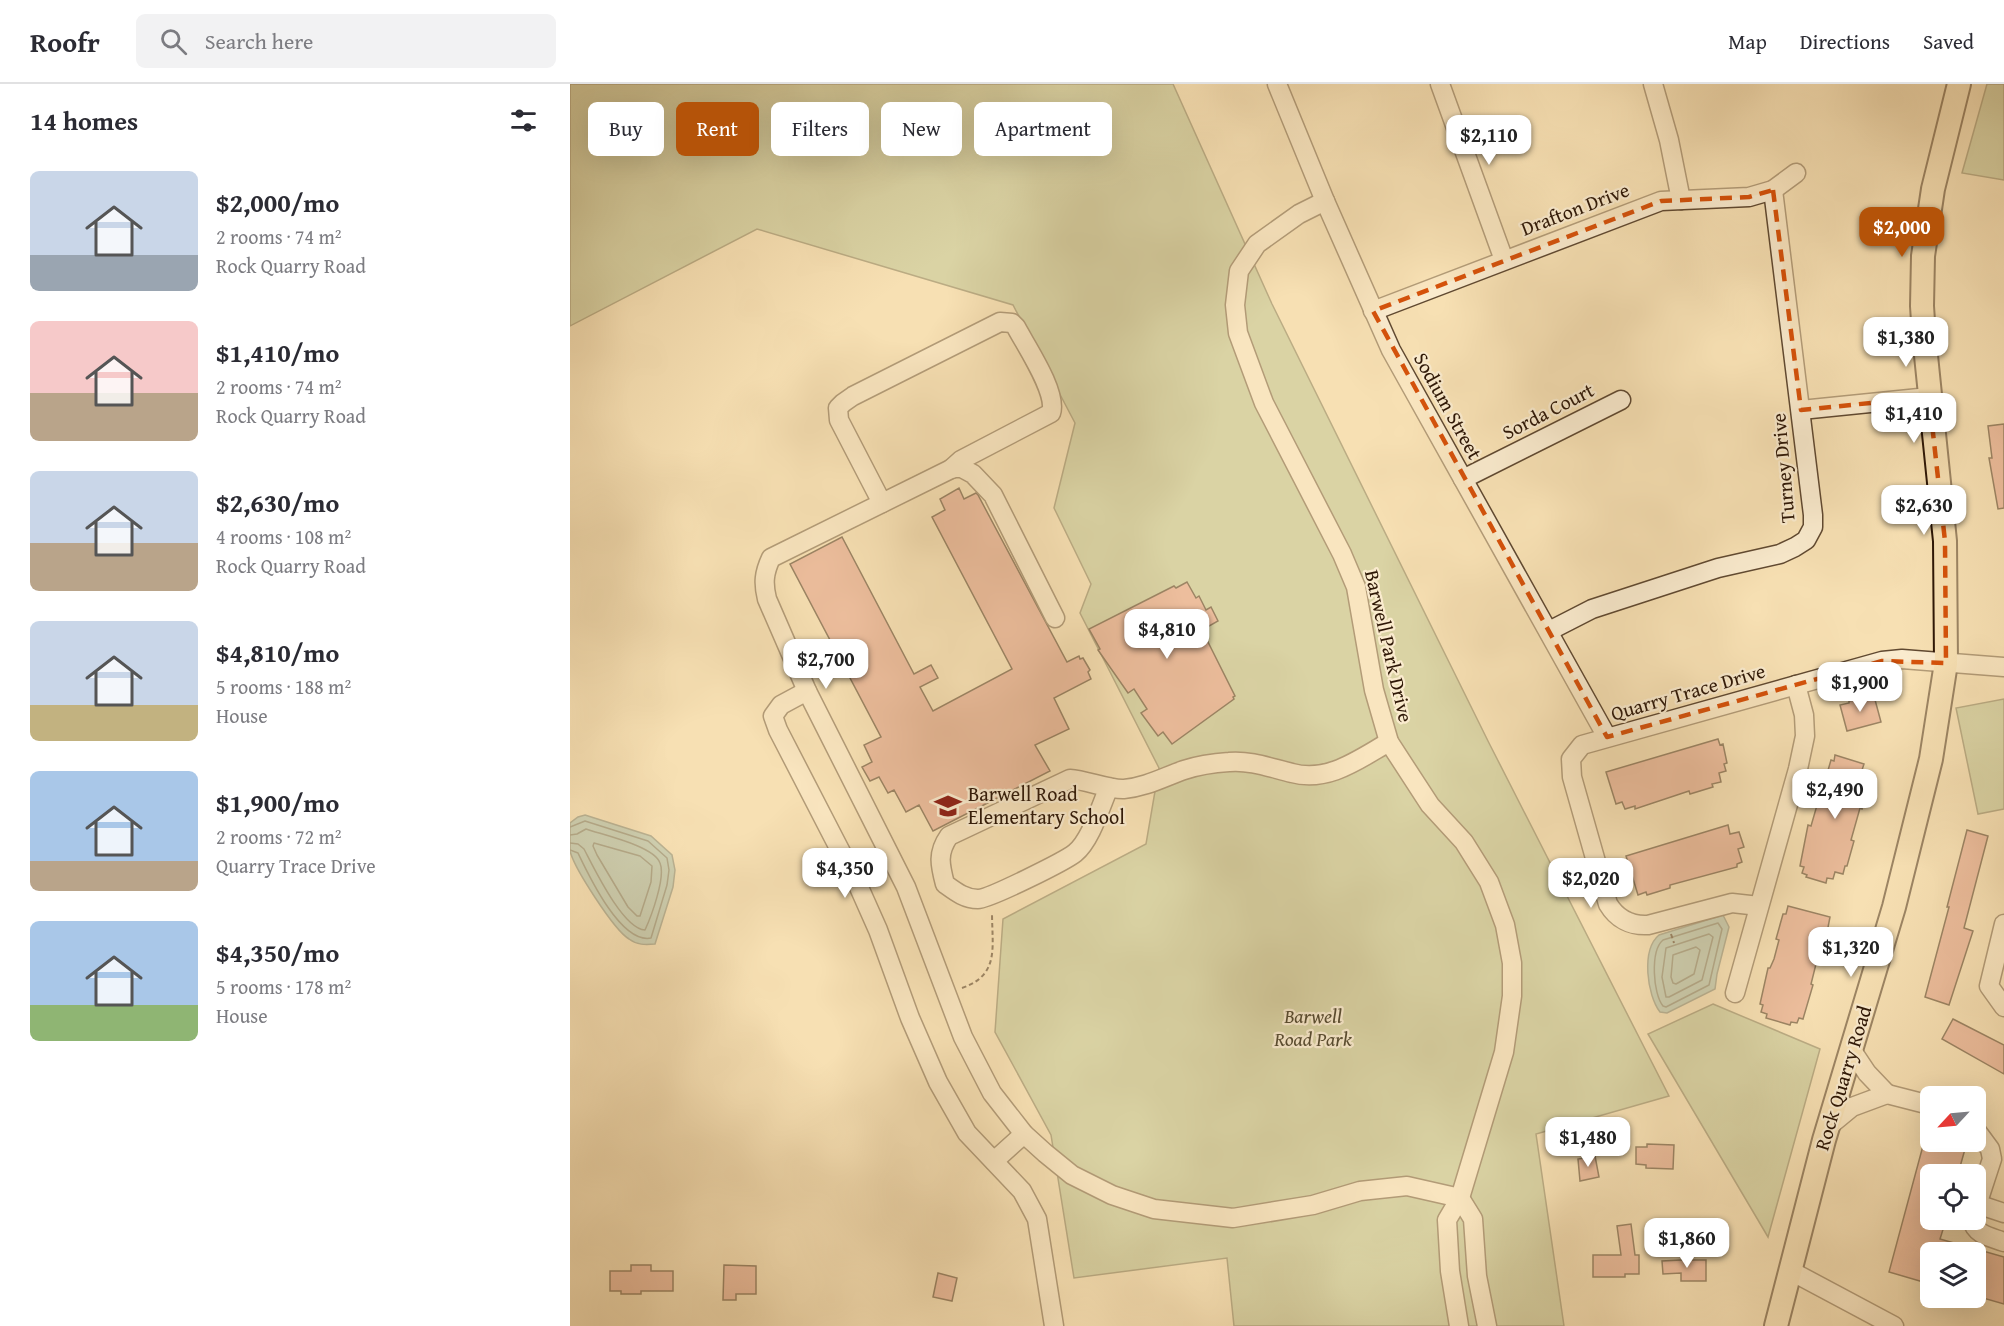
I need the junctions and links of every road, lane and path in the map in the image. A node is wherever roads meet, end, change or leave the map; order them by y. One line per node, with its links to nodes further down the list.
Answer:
1 (1277, 84): 8 (street, Sodium Street)
2 (1440, 84): 9 (street)
3 (1653, 84): 7 (street)
4 (1959, 84): 11 (main road, Rock Quarry Road)
5 (1796, 173): 6 (street, Drafton Drive)
6 (1773, 190): 7 (street, Drafton Drive); 13 (street, Turney Drive)
7 (1681, 200): 9 (street, Drafton Drive)
8 (1325, 201): 10 (street, Sodium Street); 24 (street, Barwell Park Drive)
9 (1504, 260): 10 (street, Drafton Drive)
10 (1373, 311): 15 (street, Sodium Street)
11 (1929, 397): 13 (street); 19 (main road, Rock Quarry Road)
12 (1621, 400): 15 (street, Sorda Court)
13 (1801, 410): 18 (street, Turney Drive)
14 (951, 468): 16 (street); 16 (street); 17 (street)
15 (1463, 479): 18 (street, Sodium Street)
16 (882, 503): 22 (street)
17 (1054, 618)
18 (1549, 631): 23 (street, Sodium Street)
19 (1946, 663): 20 (street, Quarry Trace Drive); 21 (street, Quarry Trace Drive); 32 (main road, Rock Quarry Road)
20 (2004, 667)
21 (1796, 685): 23 (street, Quarry Trace Drive); 26 (street)
22 (807, 691): 36 (street); 38 (street)
23 (1608, 738): 26 (street, Quarry Trace Drive)
24 (1389, 742): 25 (street); 41 (street, Barwell Park Drive)
25 (1109, 787): 25 (street)
26 (1759, 906): 30 (street)
27 (992, 909): 29 (path)
28 (2004, 924): 31 (street)
29 (957, 990)
30 (1735, 993)
31 (2004, 1007)
32 (1851, 1049): 33 (street); 35 (main road, Rock Quarry Road)
33 (1887, 1094): 34 (street); 35 (street)
34 (1920, 1102)
35 (1829, 1126): 46 (main road, Rock Quarry Road)
36 (1024, 1134): 38 (street); 41 (street)
37 (1986, 1144): 39 (street)
38 (994, 1161): 47 (street)
39 (1996, 1170): 40 (street)
40 (1986, 1189)
41 (1460, 1198): 48 (street, Barwell Park Drive); 49 (street)
42 (1986, 1211): 43 (street)
43 (2004, 1213)
44 (1976, 1230): 45 (street)
45 (2004, 1242)
46 (1789, 1270): 50 (main road, Rock Quarry Road); 51 (street)
47 (1054, 1324)
48 (1459, 1326)
49 (1487, 1326)
50 (1776, 1326)
51 (1894, 1326)

